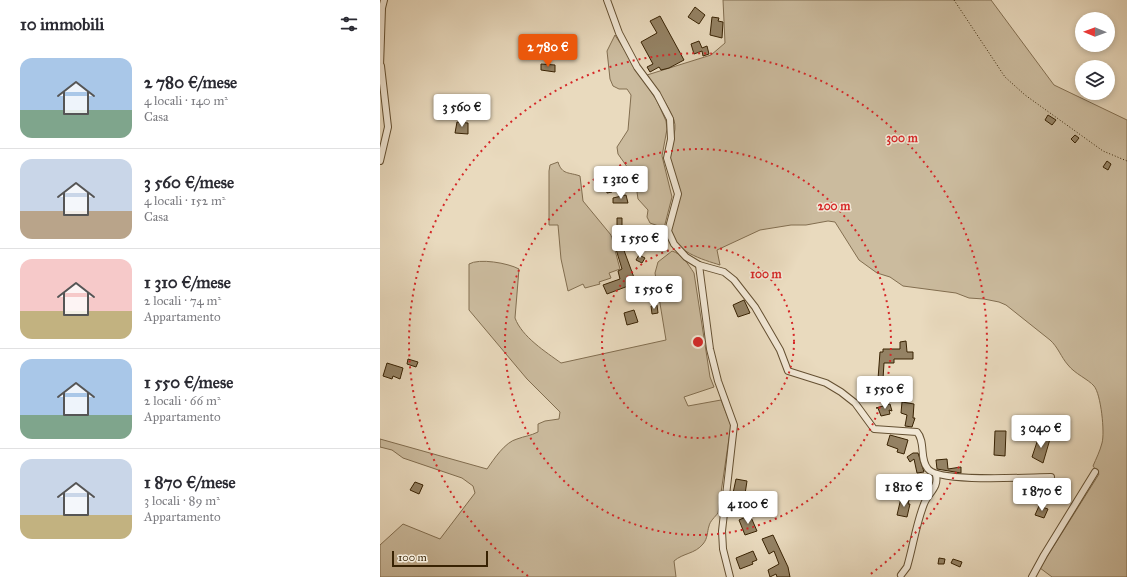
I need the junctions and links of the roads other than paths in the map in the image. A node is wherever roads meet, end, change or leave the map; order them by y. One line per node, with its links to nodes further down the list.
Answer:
1 (384, 0): 3 (street)
2 (607, 0): 5 (street)
3 (380, 66): 4 (street)
4 (380, 161)
5 (699, 265): 7 (street); 10 (street)
6 (1095, 472): 11 (street)
7 (936, 475): 8 (street); 9 (street)
8 (1051, 477)
9 (901, 575)
10 (730, 577)
11 (1032, 577)

